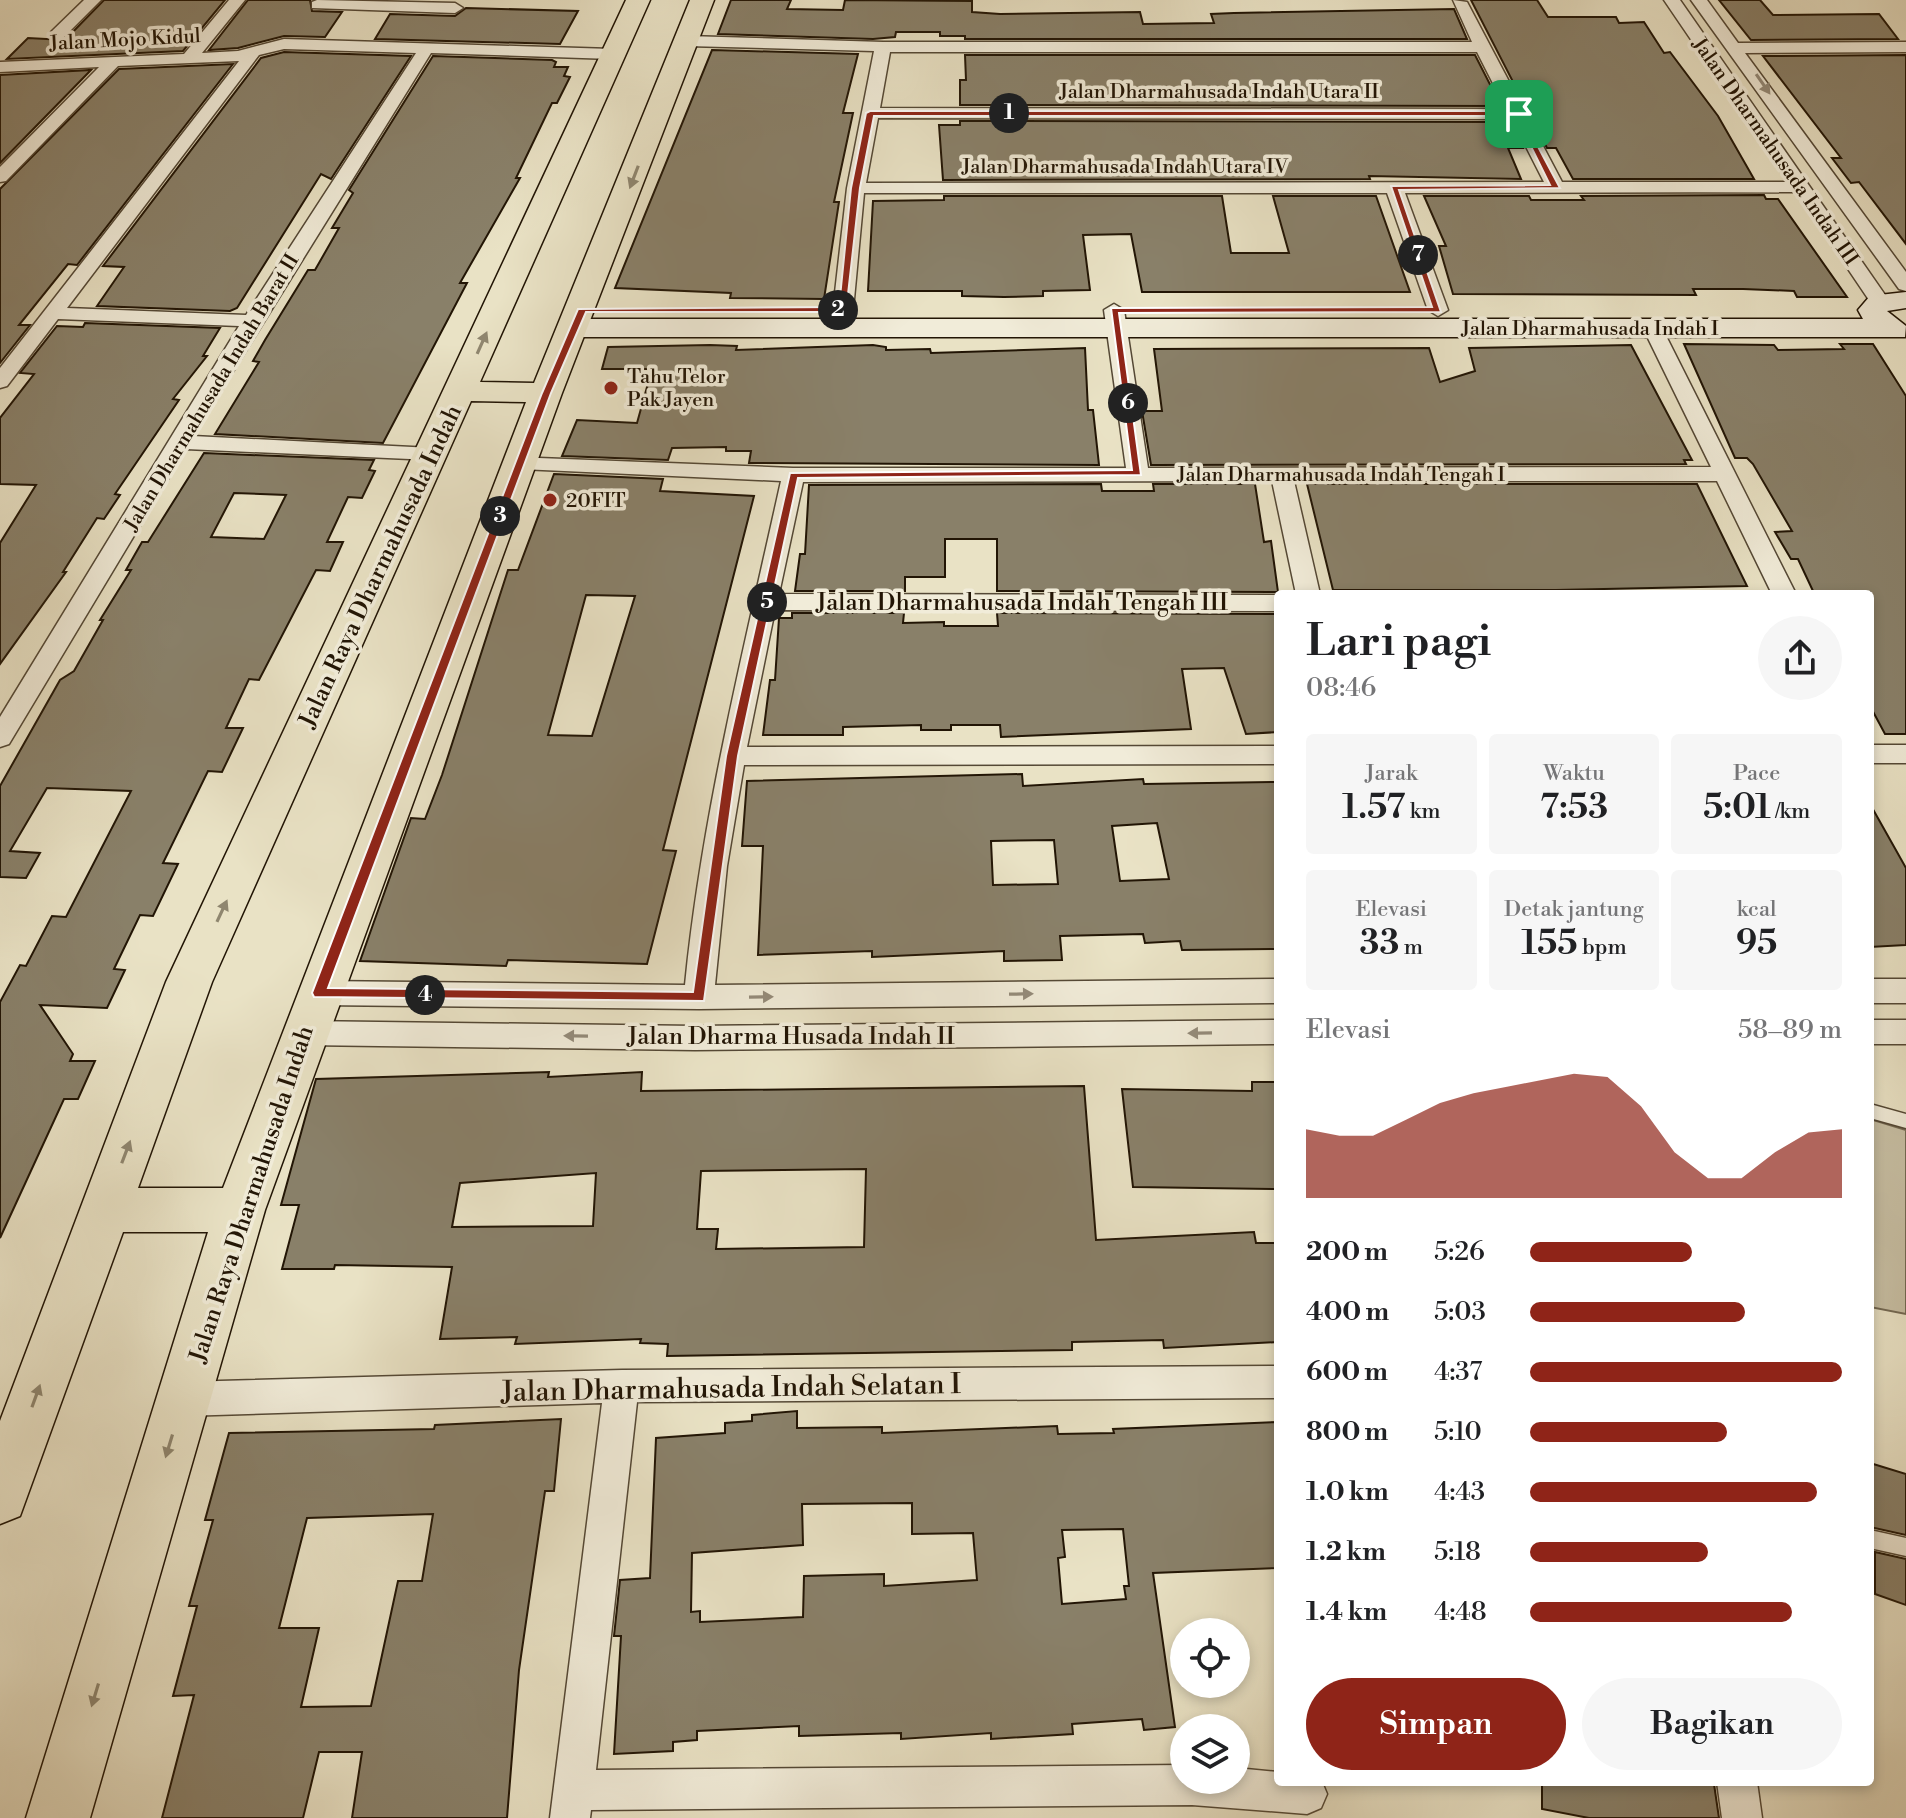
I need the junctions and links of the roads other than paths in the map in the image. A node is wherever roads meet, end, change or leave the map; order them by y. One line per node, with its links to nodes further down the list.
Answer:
1 (93, 0): 11 (street)
2 (237, 0): 21 (street)
3 (638, 0): 20 (main road, Jalan Raya Dharmahusada Indah)
4 (702, 0): 12 (main road, Jalan Raya Dharmahusada Indah)
5 (1672, 0): 28 (street, Jalan Dharmahusada Indah III)
6 (1699, 0): 17 (street, Jalan Dharmahusada Indah III)
7 (1459, 2): 15 (street)
8 (317, 5): 10 (street)
9 (455, 8): 10 (street)
10 (380, 18): 13 (street)
11 (57, 35)
12 (687, 41): 14 (street); 24 (main road, Jalan Raya Dharmahusada Indah)
13 (360, 47): 18 (street, Jalan Mojo Kidul); 19 (street, Jalan Mojo Kidul)
14 (883, 47): 15 (street); 25 (street)
15 (1484, 47): 26 (street)
16 (1906, 47): 17 (street)
17 (1737, 48): 32 (street, Jalan Dharmahusada Indah III, one-way to 32)
18 (426, 49): 20 (street, Jalan Mojo Kidul); 38 (street, Jalan Dharmahusada Indah Barat II)
19 (252, 54): 21 (street, Jalan Mojo Kidul); 35 (street)
20 (612, 54): 24 (main road, Jalan Raya Dharmahusada Indah)
21 (189, 58): 22 (street, Jalan Mojo Kidul)
22 (114, 61): 23 (street, Jalan Mojo Kidul); 27 (street)
23 (0, 67)
24 (623, 113): 36 (main road, Jalan Raya Dharmahusada Indah, one-way to 36); 42 (main road, Jalan Raya Dharmahusada Indah, one-way to 24)
25 (870, 113): 26 (street, Jalan Dharmahusada Indah Utara II); 29 (street)
26 (1519, 114): 31 (street)
27 (0, 177)
28 (1800, 187): 31 (street, Jalan Dharmahusada Indah Utara IV); 39 (street, Jalan Dharmahusada Indah III)
29 (856, 188): 30 (street, Jalan Dharmahusada Indah Utara IV); 33 (street)
30 (1394, 188): 31 (street, Jalan Dharmahusada Indah Utara IV); 34 (street)
31 (1556, 188)
32 (1906, 285)
33 (843, 310): 36 (main road, Jalan Dharmahusada Indah I); 37 (main road, Jalan Dharmahusada Indah I)
34 (1438, 310): 37 (main road, Jalan Dharmahusada Indah I); 39 (main road, Jalan Dharmahusada Indah I)
35 (53, 313): 38 (street); 41 (street)
36 (578, 319): 37 (main road, Jalan Dharmahusada Indah I); 43 (main road, Jalan Raya Dharmahusada Indah)
37 (1116, 319): 40 (main road, Jalan Dharmahusada Indah I); 47 (street)
38 (252, 321): 44 (street, Jalan Dharmahusada Indah Barat II)
39 (1894, 322): 40 (main road, Jalan Dharmahusada Indah I)
40 (1653, 328): 49 (street)
41 (0, 382)
42 (460, 391): 43 (main road); 45 (main road, Jalan Raya Dharmahusada Indah)
43 (546, 393): 46 (main road, Jalan Raya Dharmahusada Indah)
44 (180, 442): 45 (street); 55 (street, Jalan Dharmahusada Indah Barat II)
45 (432, 454): 70 (main road, Jalan Raya Dharmahusada Indah, one-way to 45)
46 (521, 462): 50 (street, Jalan Dharmahusada Indah Tengah I); 64 (main road, Jalan Raya Dharmahusada Indah)
47 (1138, 473): 48 (street, Jalan Dharmahusada Indah Tengah I); 50 (street, Jalan Dharmahusada Indah Tengah I)
48 (1281, 474): 49 (street, Jalan Dharmahusada Indah Tengah I); 51 (street)
49 (1726, 474): 52 (street)
50 (793, 475): 53 (street)
51 (1307, 590)
52 (1782, 590)
53 (767, 602): 54 (street, Jalan Dharmahusada Indah Tengah III); 59 (street)
54 (1274, 603)
55 (0, 738)
56 (1874, 754): 57 (street)
57 (1906, 754)
58 (1274, 755): 59 (street)
59 (732, 756): 63 (street)
60 (1274, 991): 63 (street, Jalan Dharma Husada Indah II, one-way to 60)
61 (1874, 991): 62 (street)
62 (1906, 991)
63 (699, 997): 64 (street, Jalan Dharma Husada Indah II)
64 (312, 1013): 65 (street, Jalan Dharma Husada Indah II, one-way to 64); 71 (main road, Jalan Raya Dharmahusada Indah)
65 (1274, 1032)
66 (1874, 1032): 67 (street)
67 (1906, 1032)
68 (1874, 1112): 69 (lane)
69 (1906, 1121)
70 (104, 1210): 71 (main road); 75 (main road, Jalan Raya Dharmahusada Indah, one-way to 70)
71 (240, 1210): 74 (main road, Jalan Raya Dharmahusada Indah)
72 (1274, 1382): 73 (street, Jalan Dharmahusada Indah Selatan I)
73 (622, 1386): 74 (street, Jalan Dharmahusada Indah Selatan I); 80 (street)
74 (183, 1399): 81 (main road, Jalan Raya Dharmahusada Indah, one-way to 81)
75 (0, 1496)
76 (1874, 1540): 77 (lane)
77 (1906, 1547)
78 (1738, 1786): 82 (street)
79 (1306, 1798): 80 (street)
80 (571, 1804)
81 (58, 1818)
82 (1742, 1818)

